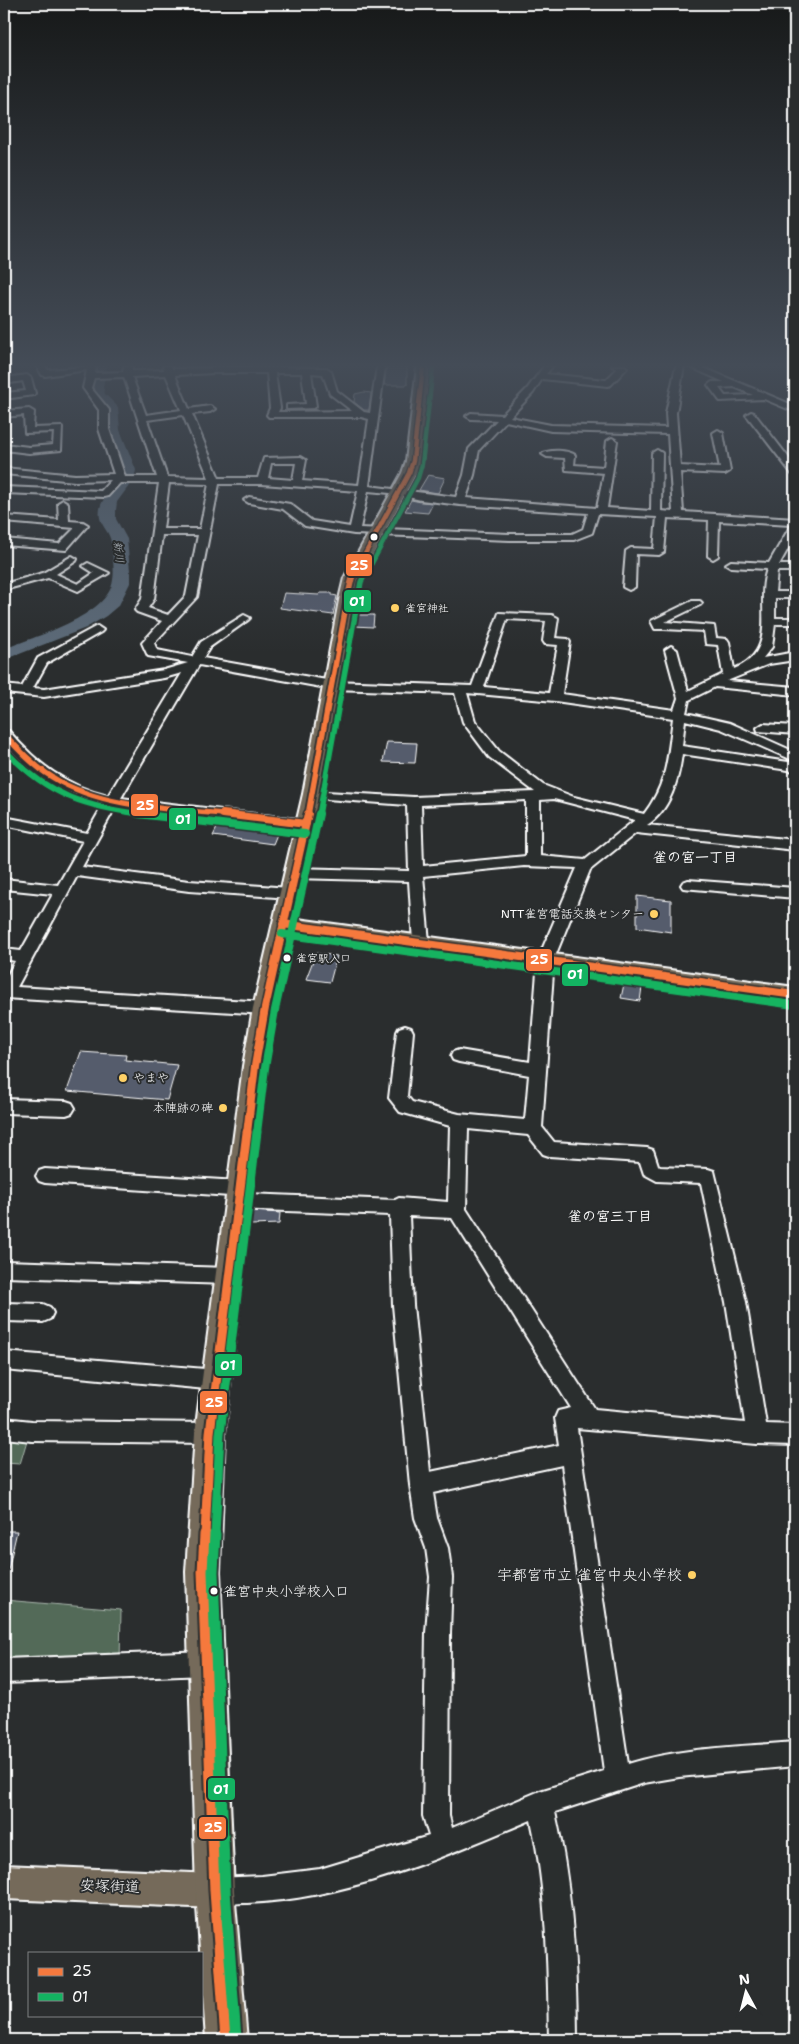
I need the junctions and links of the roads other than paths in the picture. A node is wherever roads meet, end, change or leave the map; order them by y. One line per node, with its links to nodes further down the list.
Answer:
1 (116, 461): 19 (street)
2 (157, 461): 22 (street)
3 (208, 461): 20 (street)
4 (267, 461): 21 (street)
5 (301, 461): 23 (street)
6 (368, 461): 24 (street)
7 (412, 461): 26 (highway)
8 (472, 461): 28 (street)
9 (570, 461): 16 (street)
10 (610, 461): 16 (street)
11 (657, 461): 31 (street)
12 (674, 461): 15 (street)
13 (723, 461): 15 (street)
14 (787, 461): 18 (street)
15 (675, 469): 32 (street)
16 (609, 470): 30 (street)
17 (4, 471): 19 (street)
18 (795, 472)
19 (122, 480): 22 (street); 25 (street)
20 (216, 480): 21 (street); 22 (street); 40 (street)
21 (262, 481): 23 (street)
22 (164, 482): 39 (street)
23 (297, 483): 24 (street)
24 (364, 487): 26 (street); 38 (street)
25 (4, 490)
26 (400, 493): 28 (street); 41 (highway)
27 (249, 500): 38 (street)
28 (460, 502): 30 (street)
29 (63, 504): 36 (street)
30 (598, 510): 31 (street); 41 (street)
31 (659, 514): 32 (street); 51 (street)
32 (678, 515): 33 (street)
33 (714, 517): 35 (street); 43 (street)
34 (4, 520): 36 (street)
35 (795, 522)
36 (64, 524): 42 (street)
37 (795, 527): 47 (street)
38 (354, 531): 41 (street)
39 (157, 532): 40 (street); 56 (street)
40 (205, 532): 56 (street)
41 (376, 533): 67 (highway)
42 (4, 542)
43 (713, 556)
44 (72, 559): 49 (street)
45 (731, 564): 47 (street)
46 (88, 566): 49 (street)
47 (773, 567): 48 (street); 52 (street)
48 (795, 568)
49 (48, 574): 50 (street)
50 (4, 587)
51 (630, 587)
52 (769, 595): 53 (street); 57 (street)
53 (795, 595)
54 (696, 603): 59 (street)
55 (244, 618): 63 (street)
56 (171, 620): 63 (street)
57 (769, 621): 58 (street); 64 (street)
58 (795, 621)
59 (658, 629): 65 (street)
60 (97, 630): 72 (street)
61 (671, 650): 74 (street)
62 (795, 656): 64 (street)
63 (194, 664): 67 (street); 72 (street); 87 (street)
64 (752, 664): 65 (street)
65 (729, 675): 66 (street)
66 (712, 684): 71 (street); 74 (street)
67 (332, 685): 69 (street); 83 (highway)
68 (4, 689): 72 (street)
69 (460, 689): 70 (street); 84 (street)
70 (476, 691): 73 (street); 73 (street)
71 (795, 691)
72 (25, 692)
73 (555, 697): 75 (street)
74 (684, 698): 75 (street)
75 (679, 715): 80 (street); 81 (street)
76 (763, 728): 77 (street)
77 (795, 730)
78 (4, 734): 79 (street)
79 (8, 749): 87 (street)
80 (677, 749): 82 (street); 88 (street)
81 (795, 757)
82 (795, 767)
83 (313, 794): 86 (street); 90 (highway)
84 (554, 795): 85 (street); 88 (street)
85 (533, 796): 86 (street); 94 (street)
86 (414, 800): 97 (street)
87 (112, 801): 90 (street); 92 (street)
88 (647, 819): 91 (street)
89 (4, 821): 92 (street)
90 (306, 824): 98 (highway)
91 (633, 828): 93 (street); 95 (street)
92 (92, 838): 96 (street)
93 (795, 845)
94 (533, 861): 95 (street); 97 (street)
95 (588, 864): 107 (street)
96 (73, 871): 98 (street); 101 (street)
97 (416, 874): 98 (street); 104 (street)
98 (292, 883): 103 (highway)
99 (4, 884): 101 (street)
100 (688, 886): 102 (street)
101 (63, 890): 106 (street)
102 (795, 893)
103 (283, 924): 104 (main road); 110 (highway)
104 (421, 942): 107 (main road)
105 (4, 954): 106 (street)
106 (26, 957): 108 (street)
107 (546, 959): 109 (main road); 113 (street)
108 (5, 992): 110 (street)
109 (795, 995)
110 (265, 1008): 119 (highway)
111 (405, 1032): 116 (street)
112 (459, 1056): 113 (street)
113 (538, 1070): 117 (street)
114 (4, 1106): 115 (street)
115 (66, 1108)
116 (459, 1121): 117 (street); 121 (street)
117 (533, 1128): 131 (street)
118 (45, 1176): 119 (street)
119 (237, 1195): 120 (street); 123 (highway)
120 (399, 1206): 121 (street); 134 (street)
121 (457, 1210): 128 (street)
122 (4, 1269): 123 (street)
123 (229, 1276): 127 (highway)
124 (4, 1312): 125 (street)
125 (42, 1313)
126 (4, 1361): 127 (street)
127 (217, 1380): 130 (highway)
128 (589, 1418): 131 (street); 133 (street)
129 (4, 1428): 130 (street)
130 (210, 1433): 135 (highway)
131 (757, 1434): 132 (street)
132 (795, 1435)
133 (572, 1453): 134 (street); 138 (street)
134 (421, 1485): 140 (street)
135 (206, 1663): 136 (street); 142 (highway)
136 (4, 1670)
137 (795, 1754): 138 (street)
138 (618, 1779): 139 (street)
139 (540, 1804): 140 (street); 144 (street)
140 (444, 1844): 142 (street)
141 (4, 1882): 142 (main road, 安塚街道)
142 (215, 1891): 143 (highway)
143 (226, 2040)
144 (563, 2040)

